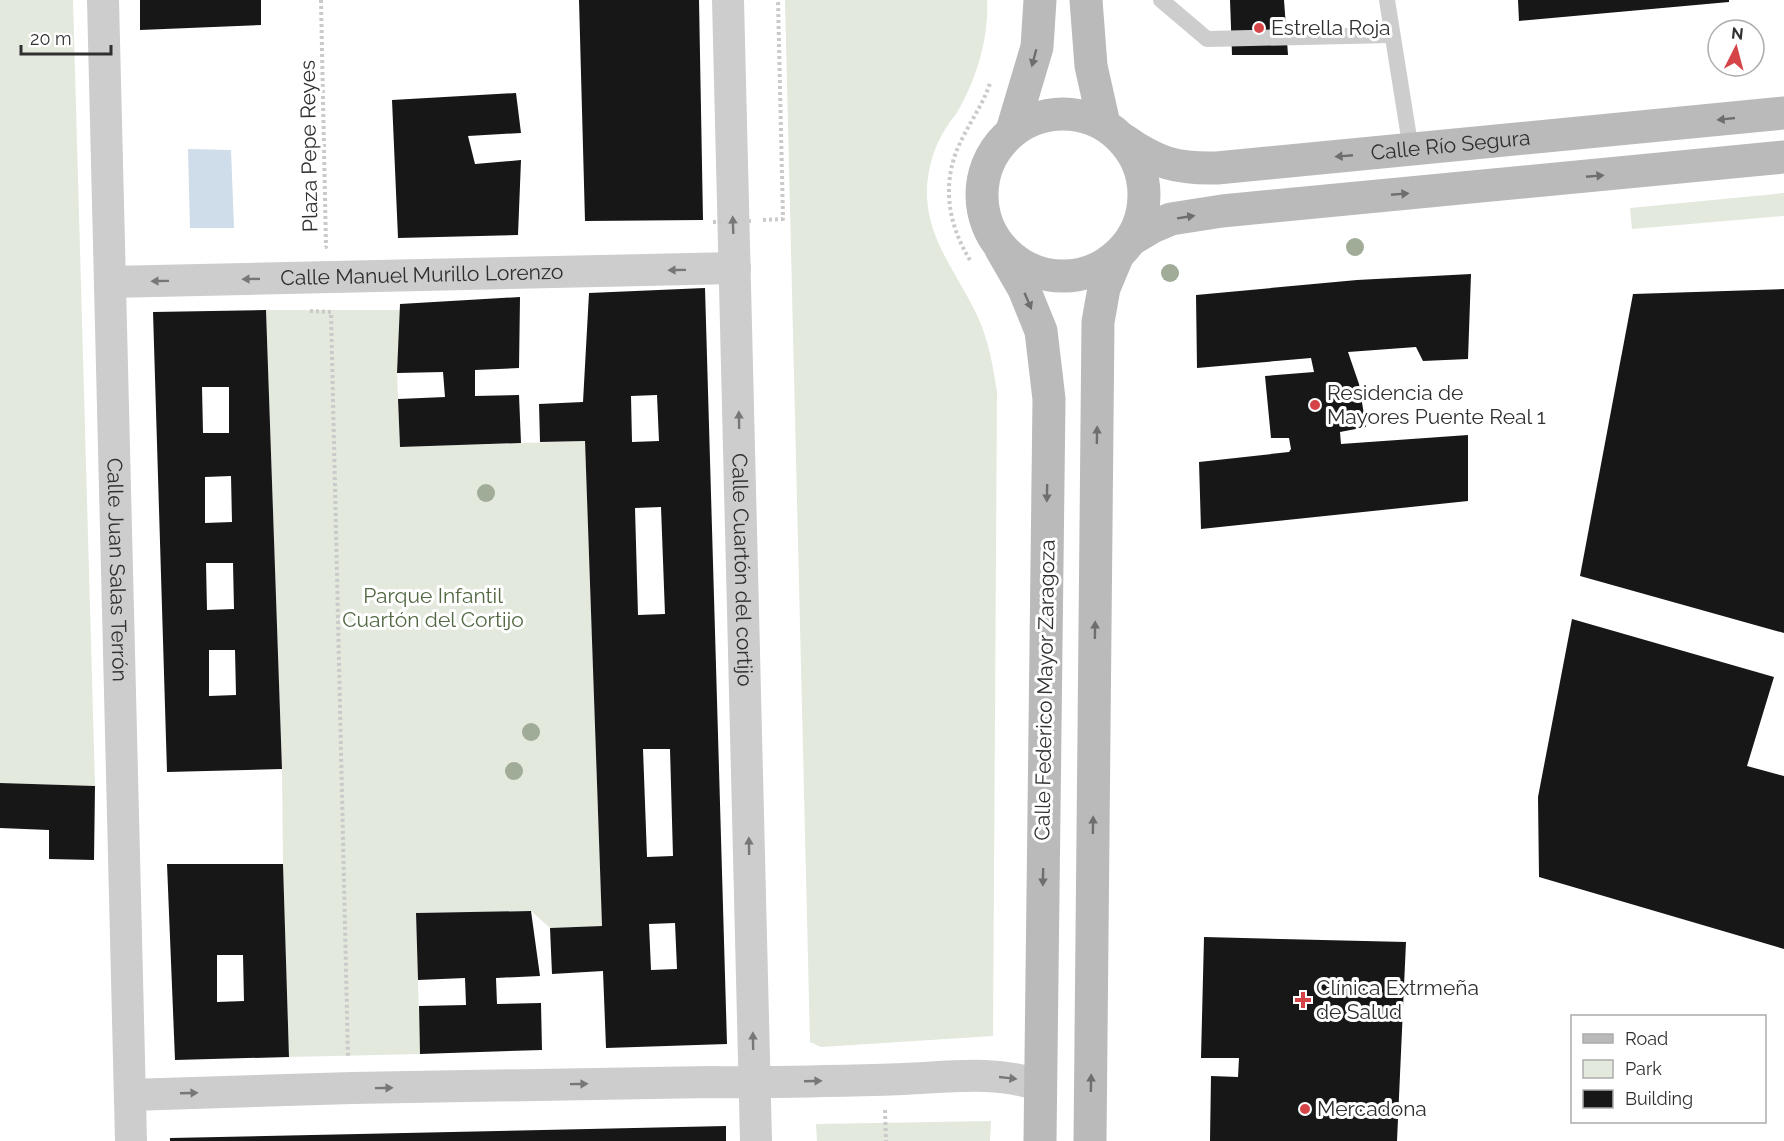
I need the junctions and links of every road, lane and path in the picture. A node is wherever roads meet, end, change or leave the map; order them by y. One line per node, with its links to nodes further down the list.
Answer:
1 (103, 0): 22 (street, Calle Juan Salas Terrón)
2 (321, 0): 17 (path, Plaza Pepe Reyes)
3 (728, 0): 20 (street, Calle Cuartón del cortijo, one-way to 3)
4 (778, 0): 16 (path, bridge)
5 (1040, 0): 12 (main road, one-way to 12)
6 (1086, 0): 13 (main road)
7 (1161, 0): 9 (lane)
8 (1387, 0): 9 (lane)
9 (1392, 35): 14 (lane)
10 (991, 82): 21 (path)
11 (1784, 113): 14 (main road, Calle Río Segura, one-way to 14)
12 (1012, 131): 13 (main road); 19 (main road)
13 (1114, 132): 14 (main road, Calle Río Segura, one-way to 13); 18 (main road)
14 (1411, 150)
15 (1784, 157): 18 (main road, Calle Río Segura, one-way to 15)
16 (712, 222)
17 (315, 247)
18 (1125, 248): 19 (main road); 33 (main road, one-way to 18)
19 (1002, 249): 26 (main road, Calle Federico Mayor Zaragoza, one-way to 26)
20 (735, 268): 22 (street, Calle Manuel Murillo Lorenzo, one-way to 22); 25 (street, Calle Cuartón del cortijo, one-way to 20)
21 (976, 270)
22 (110, 282): 27 (street, Calle Juan Salas Terrón)
23 (309, 311): 24 (path)
24 (348, 1067)
25 (754, 1083): 26 (street, one-way to 26); 27 (street, one-way to 25); 30 (street, Calle Cuartón del cortijo)
26 (1041, 1086): 32 (main road, Calle Federico Mayor Zaragoza)
27 (130, 1095): 29 (street, Calle Juan Salas Terrón)
28 (885, 1109): 31 (path)
29 (131, 1141)
30 (756, 1141)
31 (886, 1141)
32 (1040, 1141)
33 (1090, 1141)

